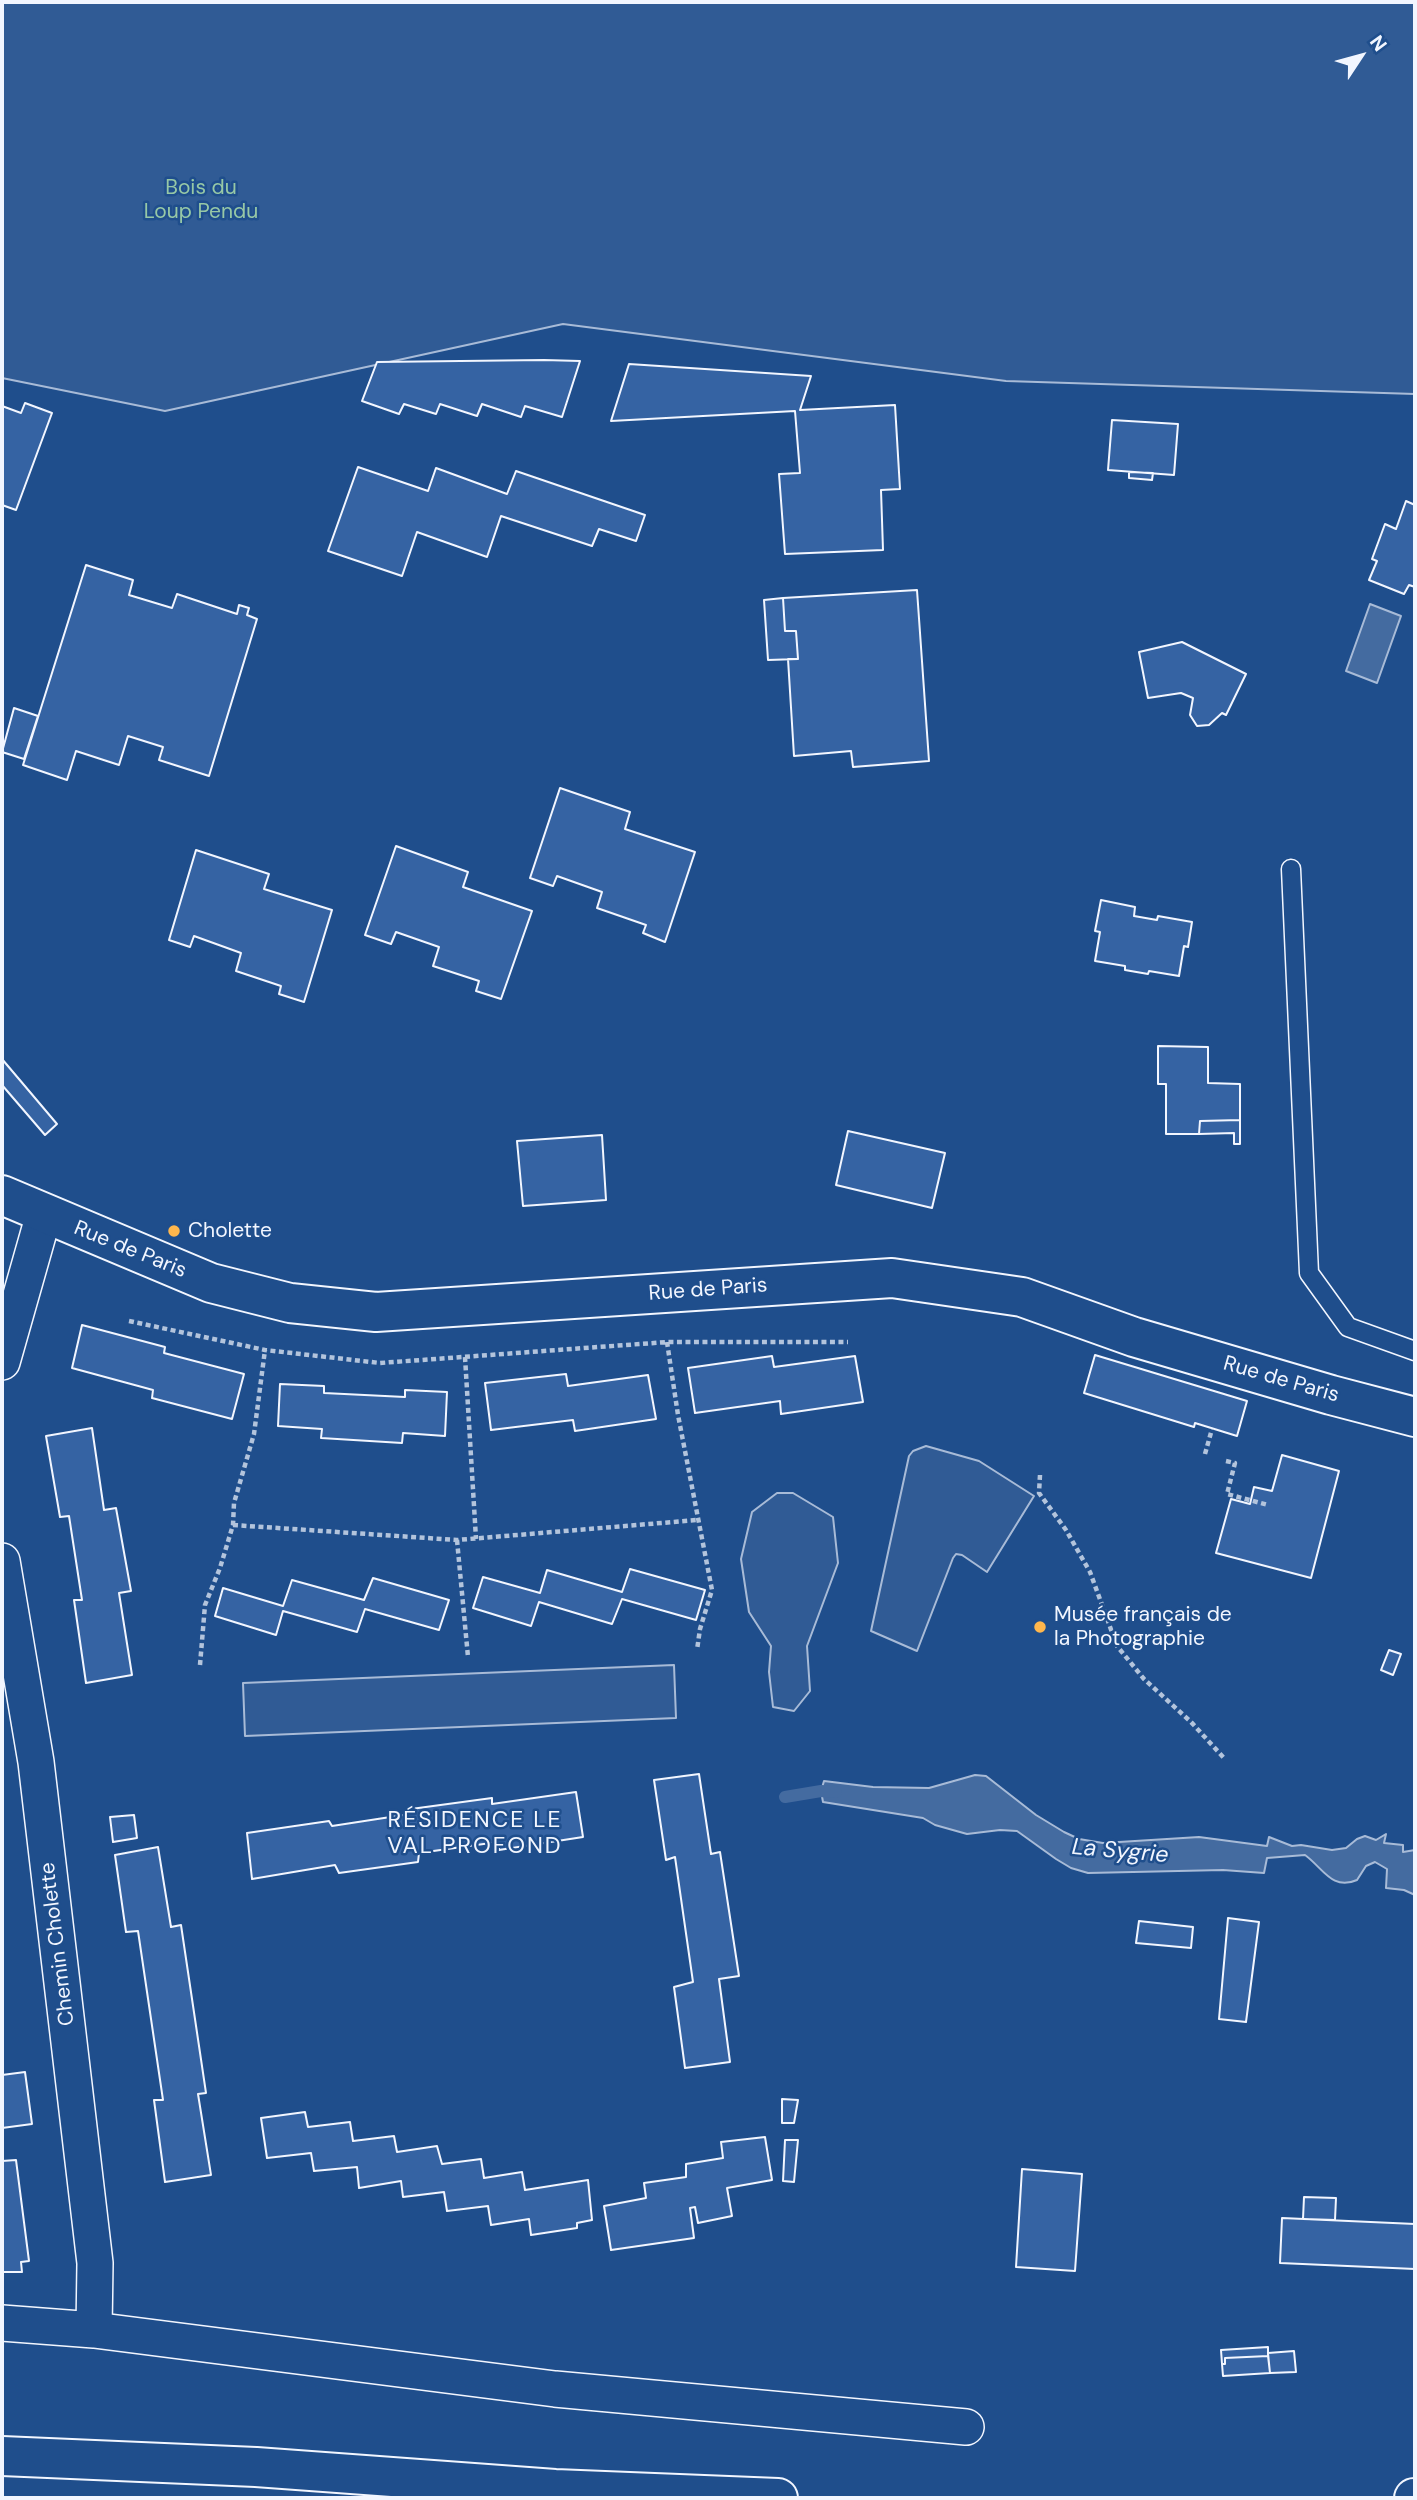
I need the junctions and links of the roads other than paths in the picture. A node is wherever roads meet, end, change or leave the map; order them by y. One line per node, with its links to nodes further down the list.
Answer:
1 (1291, 869): 4 (lane)
2 (2, 1195): 3 (main road, Rue de Paris)
3 (44, 1214): 5 (street); 6 (main road, Rue de Paris)
4 (1415, 1351)
5 (2, 1362)
6 (1415, 1417)
7 (2, 1561): 9 (street, Chemin Cholette)
8 (2, 2323): 9 (street)
9 (94, 2330): 10 (street)
10 (966, 2427)
11 (2, 2456): 12 (main road)
12 (778, 2498)

